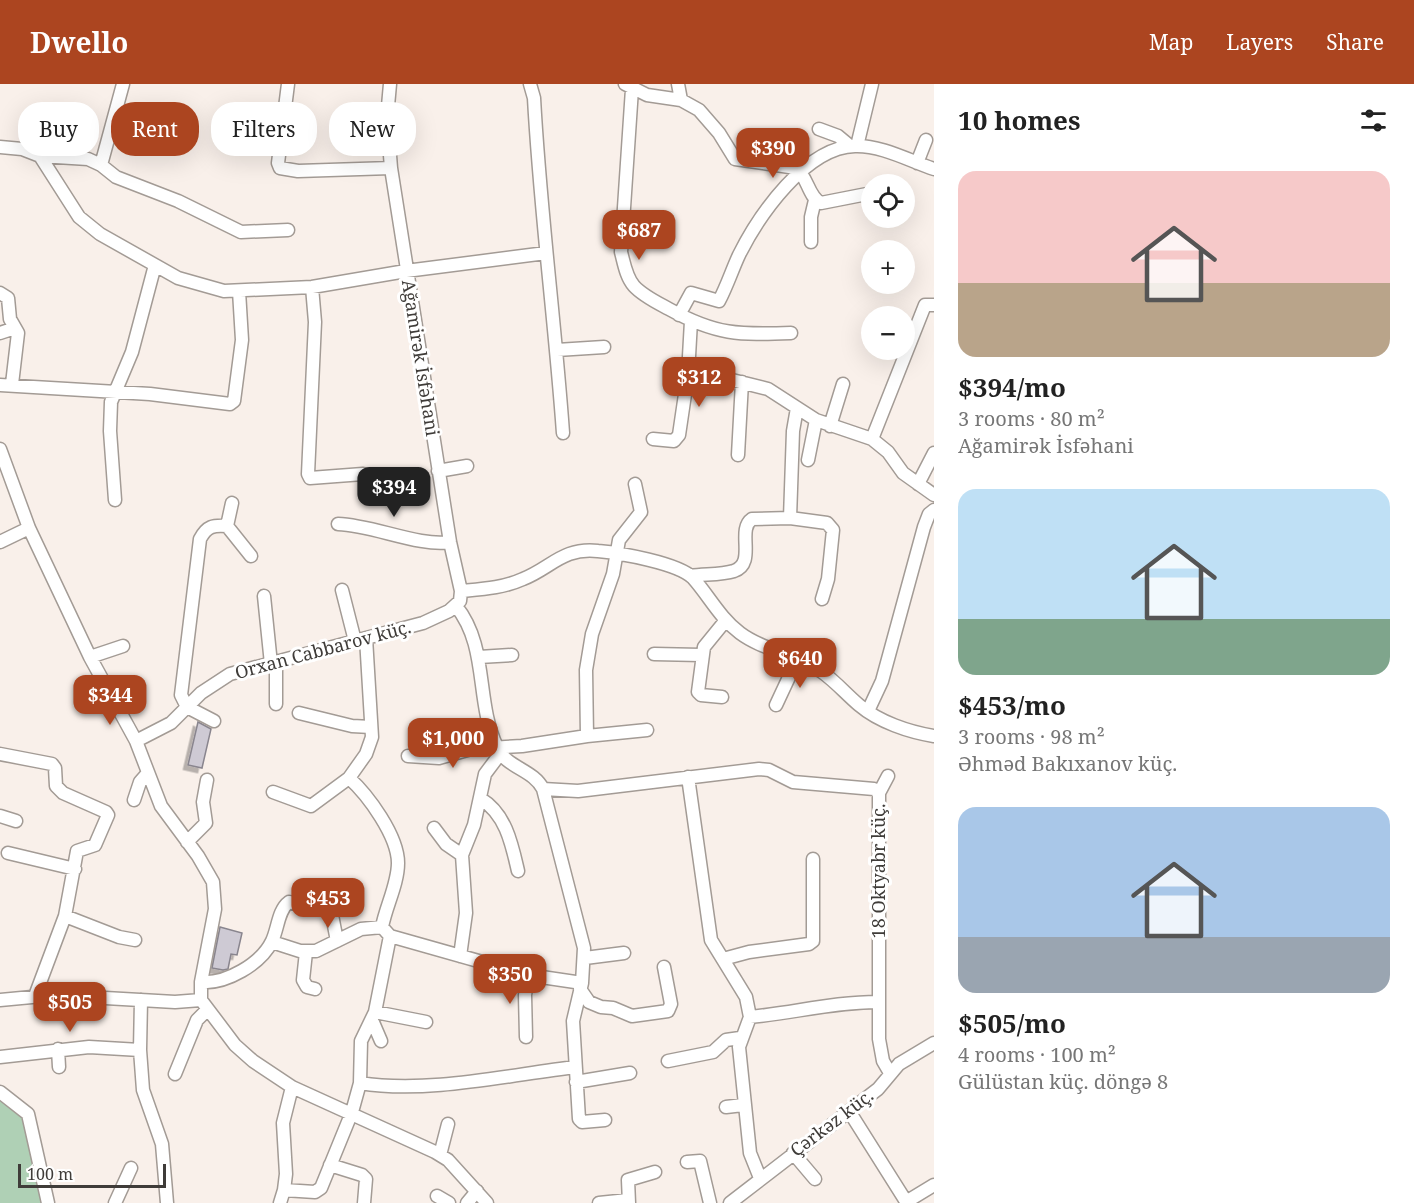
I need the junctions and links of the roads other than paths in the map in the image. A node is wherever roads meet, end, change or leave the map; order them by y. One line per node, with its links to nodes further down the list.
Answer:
1 (123, 84): 10 (street)
2 (288, 84): 18 (street)
3 (390, 84): 18 (street, Ağamirək İsfəhani)
4 (530, 84): 25 (street)
5 (678, 84): 8 (street)
6 (872, 84): 12 (street)
7 (629, 86): 8 (street); 32 (street)
8 (681, 100): 20 (street)
9 (819, 129): 12 (street)
10 (110, 134): 17 (street)
11 (926, 140): 16 (street)
12 (854, 146): 16 (street); 20 (street)
13 (0, 147): 14 (street)
14 (18, 149)
15 (40, 156): 17 (street); 26 (street)
16 (917, 163): 19 (street)
17 (101, 165): 23 (street)
18 (391, 168): 27 (street, Ağamirək İsfəhani)
19 (934, 169)
20 (801, 172): 22 (street); 32 (street)
21 (861, 195): 22 (street)
22 (816, 200): 24 (street)
23 (288, 230)
24 (811, 242)
25 (546, 253): 27 (street); 38 (street)
26 (154, 265): 29 (street); 43 (street)
27 (406, 271): 28 (street); 55 (street, Ağamirək İsfəhani)
28 (312, 287): 29 (street); 56 (street)
29 (239, 291): 43 (street)
30 (0, 293): 34 (street)
31 (934, 305): 49 (street)
32 (679, 315): 33 (street)
33 (691, 321): 36 (street); 39 (street)
34 (15, 327): 35 (street); 41 (street)
35 (0, 333)
36 (791, 333)
37 (604, 347): 38 (street)
38 (557, 350): 47 (street)
39 (688, 374): 40 (street); 48 (street)
40 (742, 382): 44 (street); 52 (street)
41 (6, 384): 43 (street)
42 (843, 384): 46 (street)
43 (114, 391): 60 (street)
44 (797, 408): 45 (street); 63 (street)
45 (816, 420): 46 (street); 53 (street)
46 (831, 426): 49 (street)
47 (563, 432)
48 (653, 439)
49 (872, 439): 58 (street)
50 (0, 449): 66 (street)
51 (934, 453): 58 (street)
52 (738, 455)
53 (808, 460)
54 (467, 466): 55 (street)
55 (438, 471): 68 (street, Ağamirək İsfəhani)
56 (363, 474)
57 (635, 484): 69 (street)
58 (918, 484): 59 (street)
59 (934, 495)
60 (115, 500)
61 (232, 503): 65 (street)
62 (934, 510): 91 (street)
63 (790, 518): 71 (street); 75 (street)
64 (338, 524): 68 (street)
65 (227, 526): 70 (street); 90 (street)
66 (29, 528): 67 (street); 83 (street)
67 (0, 542)
68 (450, 542): 73 (street, Ağamirək İsfəhani)
69 (616, 554): 71 (street); 73 (street); 96 (street)
70 (252, 556)
71 (691, 576): 77 (street)
72 (342, 590): 78 (street)
73 (461, 591): 76 (street)
74 (264, 596): 86 (street)
75 (822, 599)
76 (456, 606): 78 (street, Orxan Cabbarov küç.); 84 (street)
77 (726, 620): 82 (street); 85 (street)
78 (361, 640): 86 (street, Orxan Cabbarov küç.); 94 (street)
79 (123, 646): 83 (street)
80 (654, 654): 82 (street)
81 (512, 655): 84 (street)
82 (701, 655): 87 (street)
83 (90, 657): 98 (street)
84 (479, 657): 99 (street)
85 (797, 660): 89 (street); 91 (street)
86 (274, 664): 88 (street); 90 (street, Orxan Cabbarov küç.)
87 (722, 697)
88 (276, 704)
89 (776, 705)
90 (187, 708): 93 (street); 98 (street, Orxan Cabbarov küç.)
91 (868, 711): 97 (street)
92 (299, 713): 94 (street)
93 (214, 721)
94 (371, 727): 105 (street)
95 (647, 730): 96 (street)
96 (587, 736): 99 (street)
97 (934, 736)
98 (136, 741): 102 (street)
99 (498, 750): 101 (street); 107 (street); 110 (street)
100 (0, 754): 119 (street)
101 (408, 756)
102 (147, 774): 111 (street); 115 (street)
103 (888, 776): 109 (street)
104 (688, 777): 107 (street, 18 Oktyabr küç.); 109 (street, 18 Oktyabr küç.); 130 (street)
105 (349, 778): 108 (street); 122 (street)
106 (207, 780): 115 (street)
107 (543, 789): 129 (street)
108 (273, 792)
109 (879, 793): 139 (street, 18 Oktyabr küç.)
110 (481, 799): 117 (street); 120 (street)
111 (134, 800)
112 (0, 816): 113 (street)
113 (16, 822)
114 (434, 828): 117 (street)
115 (187, 842): 133 (street)
116 (8, 853): 119 (street)
117 (462, 855): 128 (street)
118 (813, 859): 130 (street)
119 (75, 869): 121 (street)
120 (518, 871)
121 (65, 916): 123 (street); 136 (street)
122 (386, 932): 124 (street); 128 (street); 141 (street)
123 (135, 940)
124 (337, 941): 125 (street); 126 (street)
125 (272, 942): 126 (street); 133 (street)
126 (306, 952): 135 (street)
127 (624, 953): 129 (street)
128 (460, 956): 132 (street)
129 (585, 958): 134 (street)
130 (723, 959): 142 (street)
131 (664, 967): 134 (street)
132 (528, 975): 134 (street); 144 (street)
133 (201, 982): 140 (street)
134 (581, 986): 153 (street)
135 (315, 989)
136 (35, 996): 137 (street); 138 (street)
137 (0, 1000)
138 (141, 1000): 140 (street); 149 (street)
139 (878, 1002): 142 (street); 155 (street, 18 Oktyabr küç.)
140 (204, 1005): 156 (street); 159 (street)
141 (374, 1016): 143 (street); 146 (street); 157 (street)
142 (750, 1017): 145 (street)
143 (426, 1022)
144 (526, 1037)
145 (740, 1038): 151 (street); 161 (street)
146 (381, 1041)
147 (934, 1044): 155 (street, Çərkəz küç.)
148 (58, 1049): 149 (street); 150 (street); 152 (street)
149 (140, 1050): 182 (street)
150 (0, 1057)
151 (668, 1061)
152 (58, 1067)
153 (575, 1067): 157 (street); 158 (street)
154 (630, 1073): 158 (street)
155 (890, 1073): 163 (street, Çərkəz küç.)
156 (174, 1074)
157 (360, 1083): 164 (street)
158 (576, 1083): 165 (street)
159 (292, 1087): 164 (street); 176 (street)
160 (0, 1092): 180 (street)
161 (743, 1105): 162 (street); 173 (street)
162 (726, 1107)
163 (849, 1111): 167 (street, Çərkəz küç.); 191 (street)
164 (352, 1112): 168 (street); 170 (street)
165 (605, 1120)
166 (448, 1124): 168 (street)
167 (793, 1153): 173 (street, Çərkəz küç.); 174 (street)
168 (440, 1155): 177 (street)
169 (687, 1162): 189 (street)
170 (330, 1165): 176 (street); 184 (street)
171 (131, 1168): 181 (street)
172 (655, 1172): 179 (street)
173 (760, 1179): 190 (street, Çərkəz küç.)
174 (814, 1179)
175 (934, 1185): 191 (street)
176 (284, 1190): 183 (street)
177 (477, 1191): 186 (street); 187 (street)
178 (437, 1196): 185 (street)
179 (628, 1201): 188 (street)
180 (48, 1203)
181 (115, 1203)
182 (167, 1203)
183 (280, 1203)
184 (364, 1203)
185 (449, 1203)
186 (467, 1203)
187 (488, 1203)
188 (599, 1203)
189 (710, 1203)
190 (730, 1203)
191 (906, 1203)

